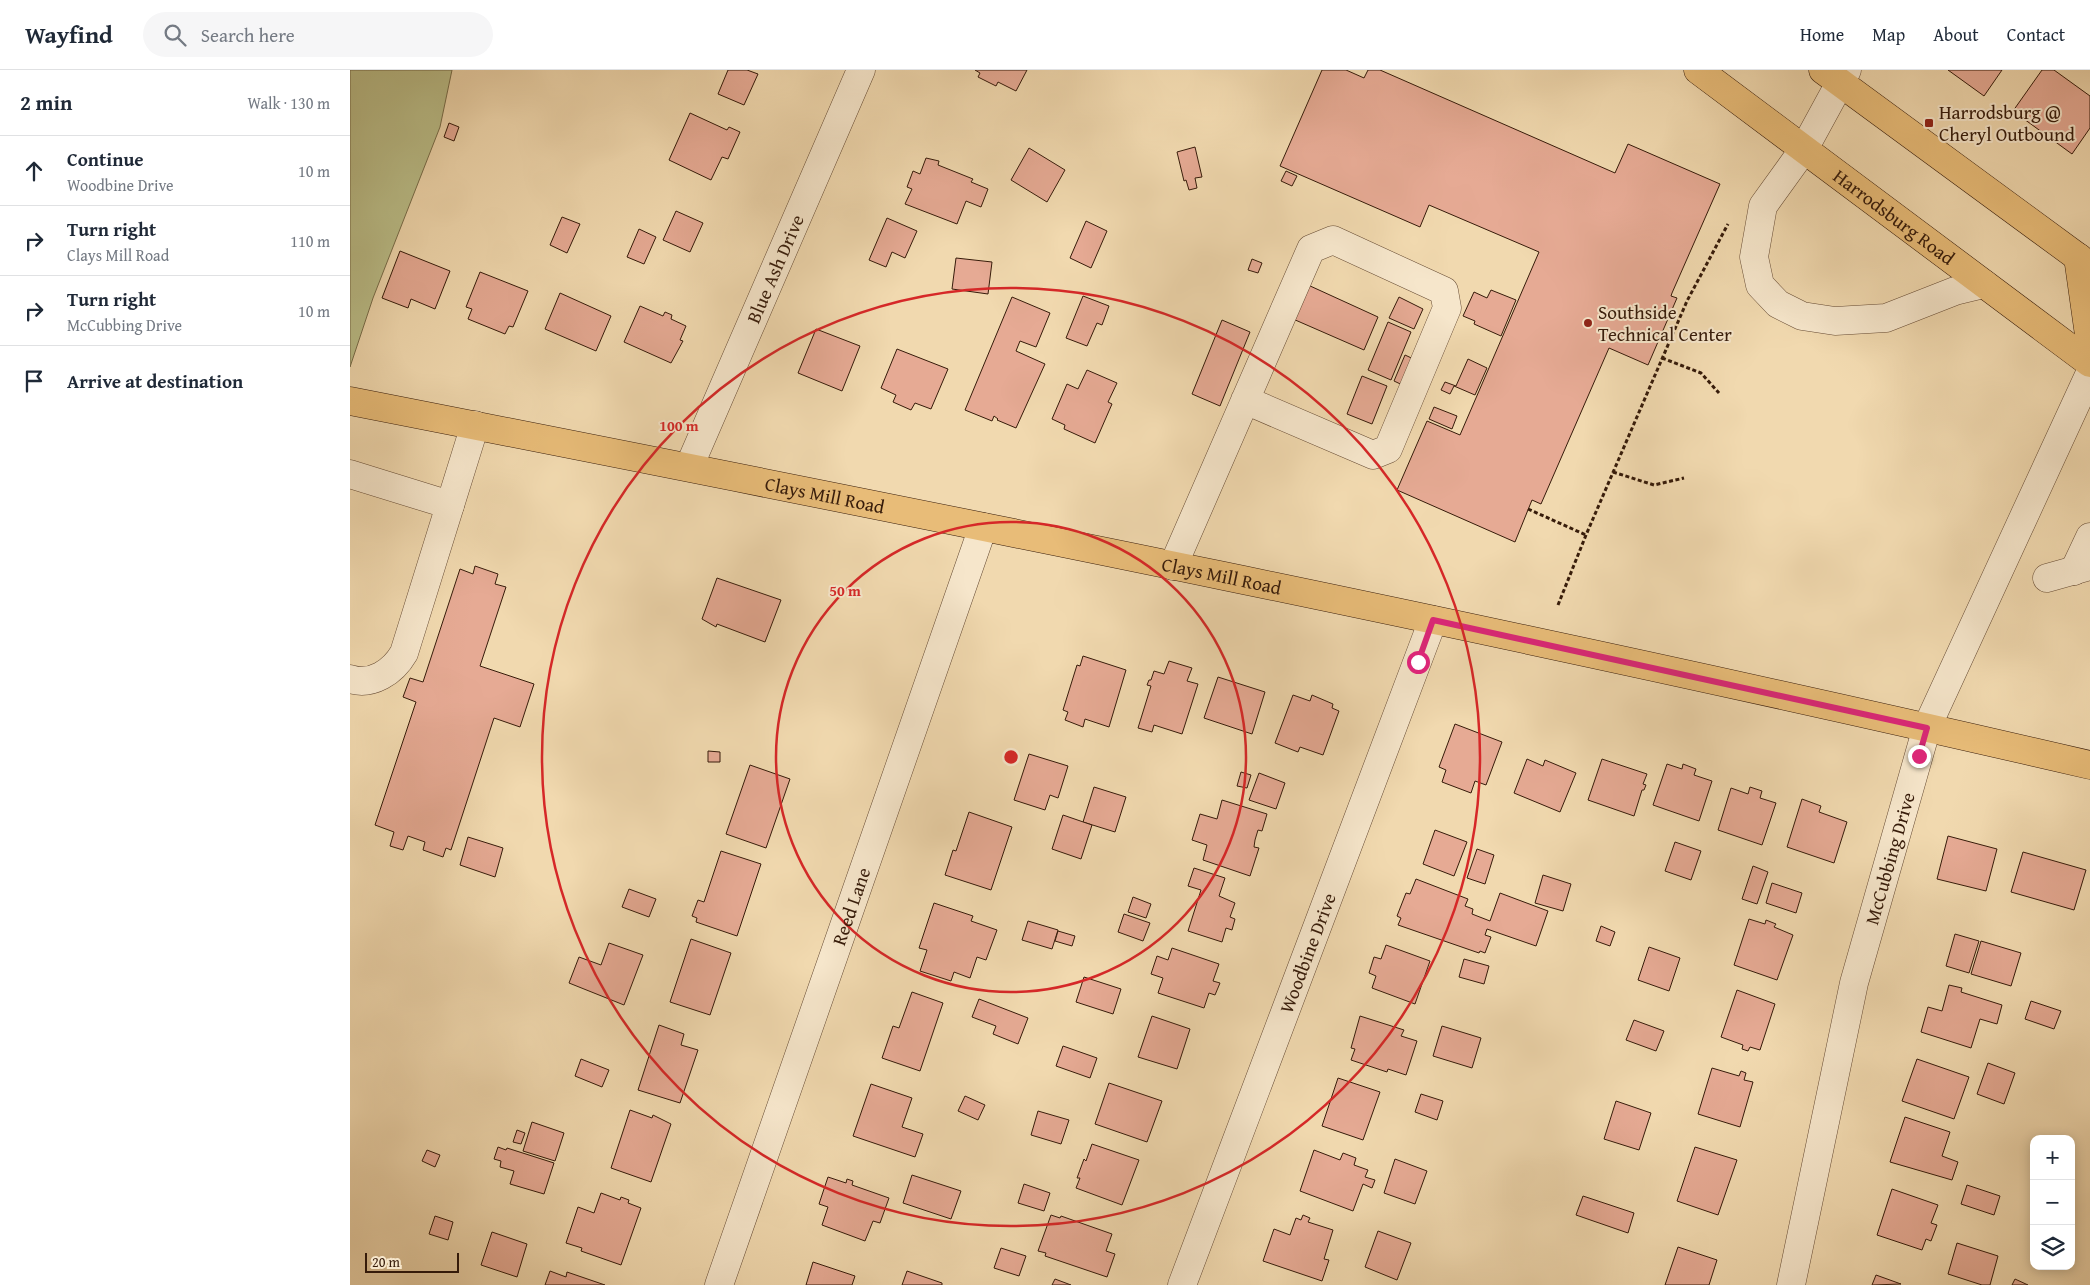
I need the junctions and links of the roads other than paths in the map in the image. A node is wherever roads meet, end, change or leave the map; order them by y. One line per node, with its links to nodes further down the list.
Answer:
1 (861, 70): 13 (street, Blue Ash Drive)
2 (1698, 70): 4 (main road, Harrodsburg Road)
3 (1836, 74): 4 (street); 5 (main road)
4 (1804, 149): 6 (main road, Harrodsburg Road); 6 (street)
5 (2084, 261): 7 (main road)
6 (1984, 284): 8 (main road, Harrodsburg Road)
7 (2090, 342)
8 (2090, 363)
9 (2090, 373): 23 (street, McCubbing Drive)
10 (1245, 400): 10 (street); 18 (street)
11 (350, 401): 12 (main road, Clays Mill Road)
12 (475, 425): 13 (main road, Clays Mill Road); 15 (street)
13 (689, 467): 16 (main road, Clays Mill Road)
14 (350, 474): 15 (street)
15 (450, 505): 22 (street)
16 (982, 527): 18 (main road, Clays Mill Road); 25 (street, Reed Lane)
17 (2090, 537): 19 (street)
18 (1173, 566): 21 (main road, Clays Mill Road)
19 (2082, 568): 20 (street)
20 (2047, 578)
21 (1433, 620): 23 (main road, Clays Mill Road); 26 (street, Woodbine Drive)
22 (350, 679)
23 (1927, 728): 24 (main road, Clays Mill Road); 27 (street, McCubbing Drive)
24 (2090, 765)
25 (719, 1285)
26 (1182, 1285)
27 (1791, 1285)

